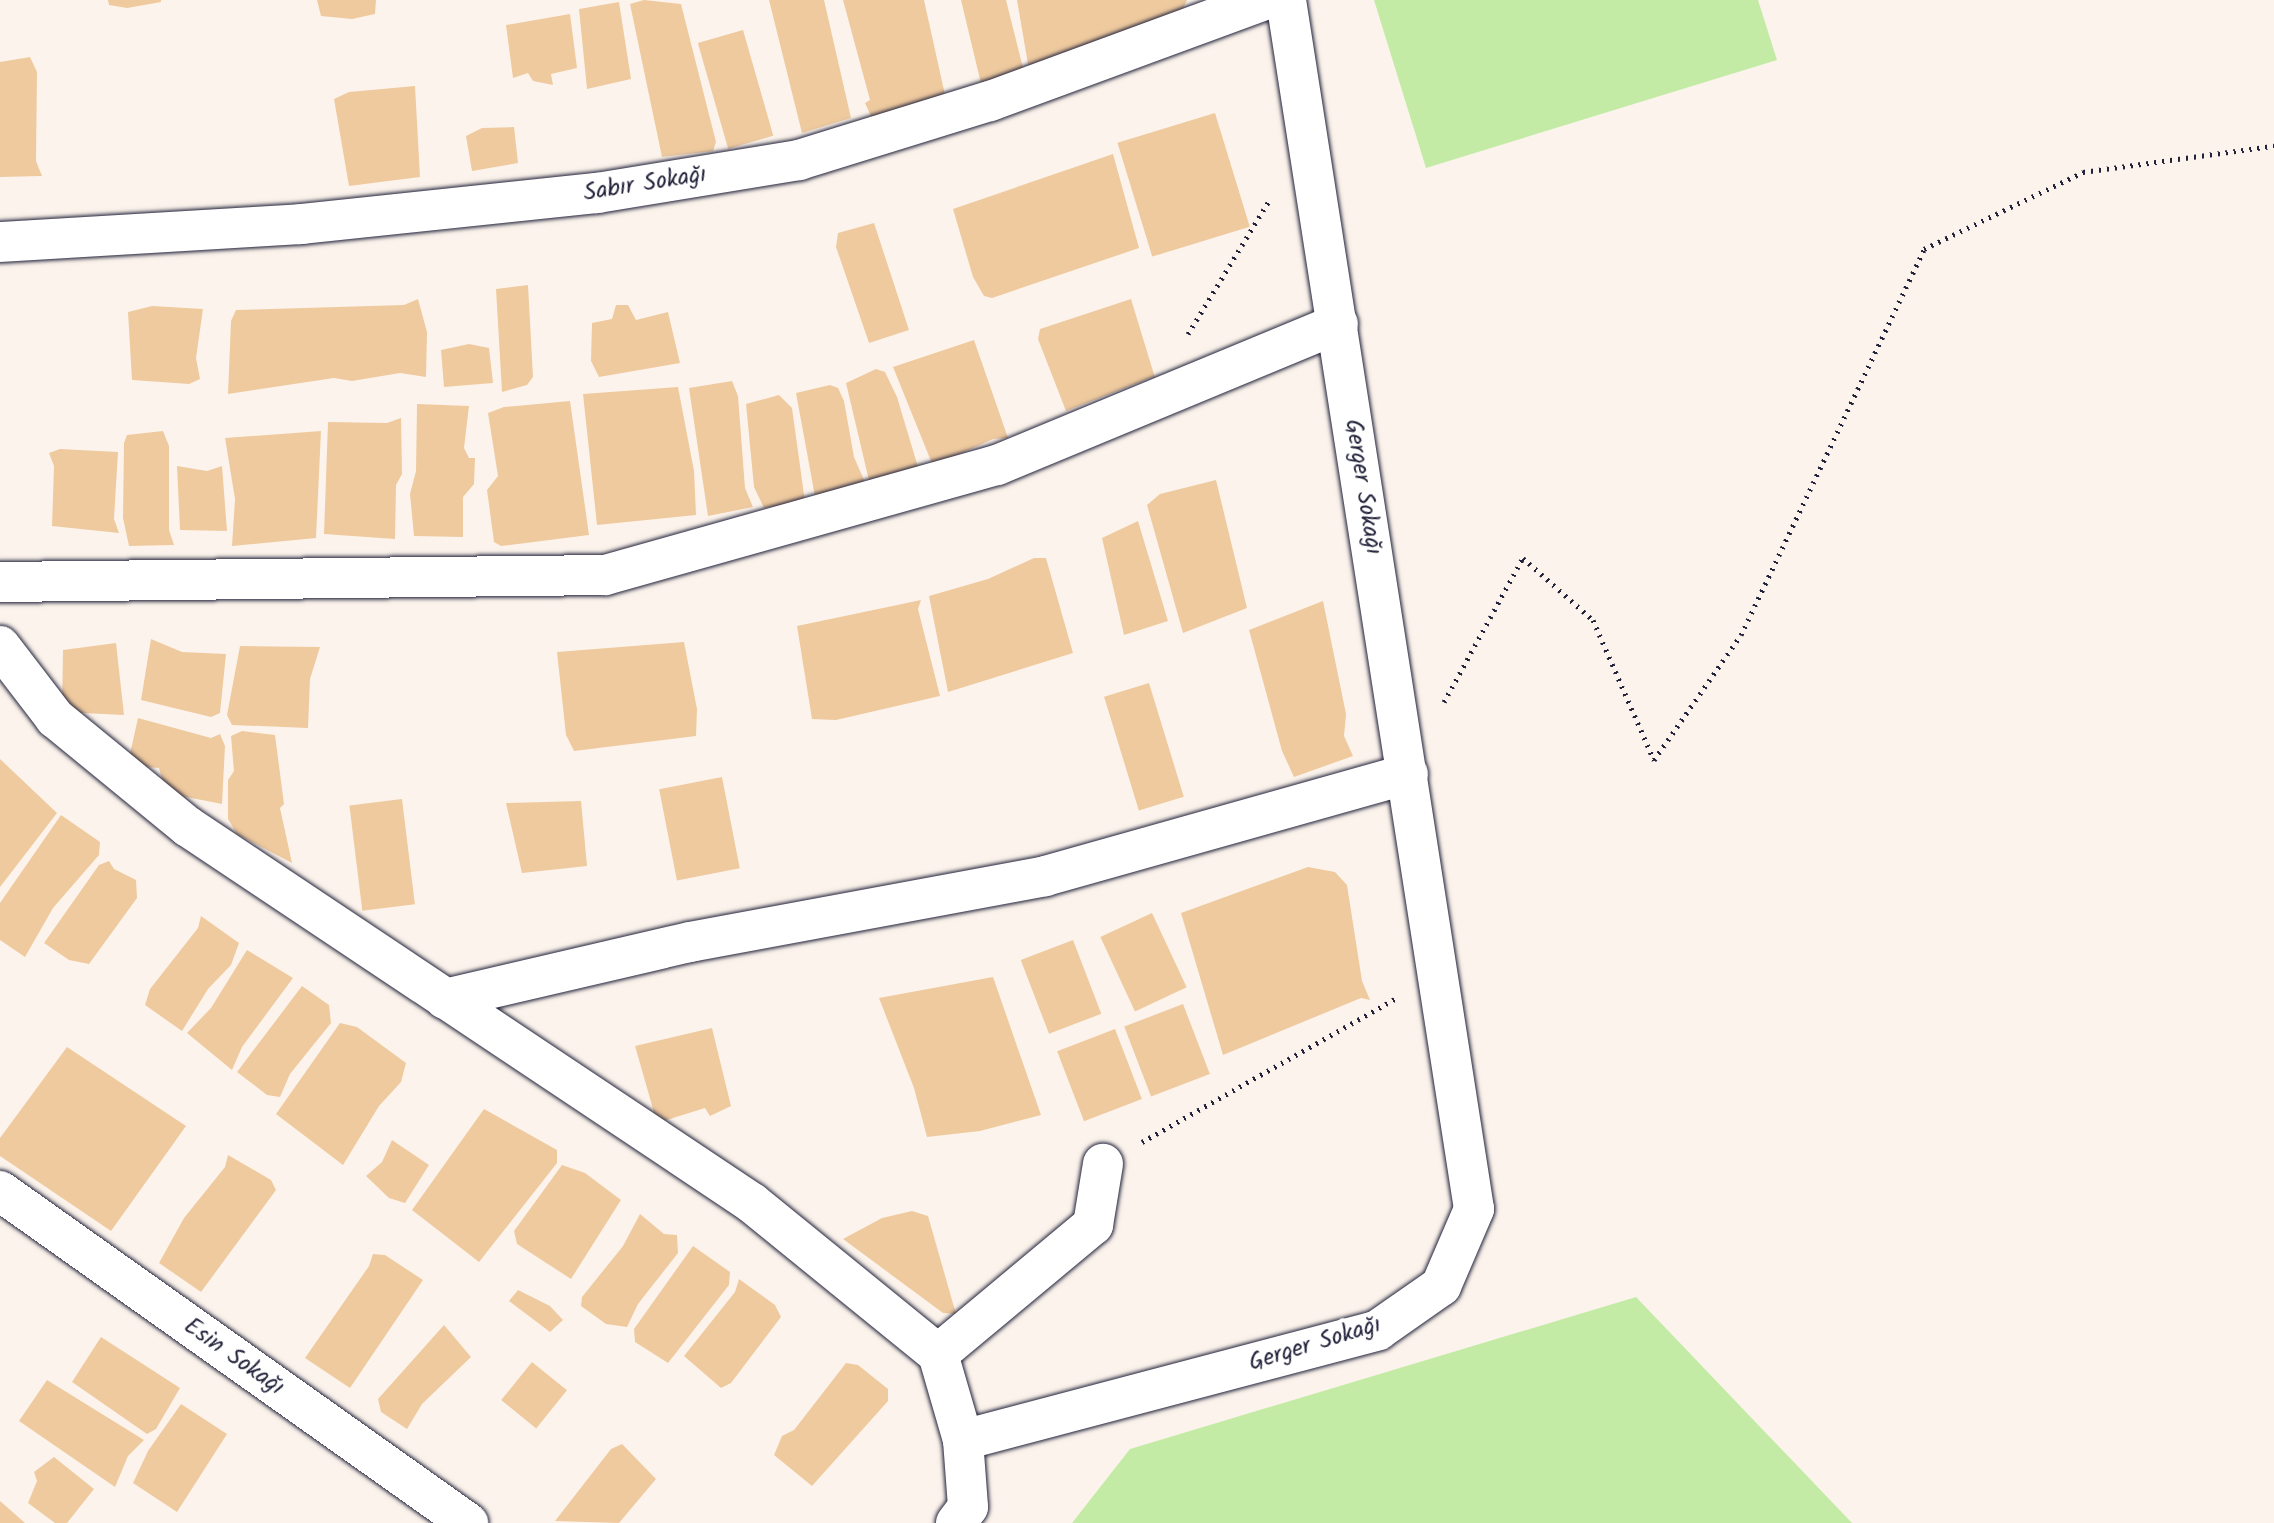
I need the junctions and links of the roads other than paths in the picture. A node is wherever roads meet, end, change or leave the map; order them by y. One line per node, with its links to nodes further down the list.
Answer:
1 (1265, 0): 3 (street, Sabır Sokağı)
2 (1286, 0): 4 (street, Gerger Sokağı)
3 (0, 242)
4 (1338, 324): 5 (street); 7 (street, Gerger Sokağı)
5 (0, 582)
6 (0, 646): 8 (street)
7 (1408, 774): 8 (street); 12 (street, Gerger Sokağı)
8 (445, 999): 11 (street)
9 (1103, 1164): 11 (street)
10 (0, 1191): 13 (street, Esin Sokağı)
11 (938, 1354): 12 (street)
12 (963, 1440): 14 (street)
13 (468, 1523)
14 (956, 1523)

